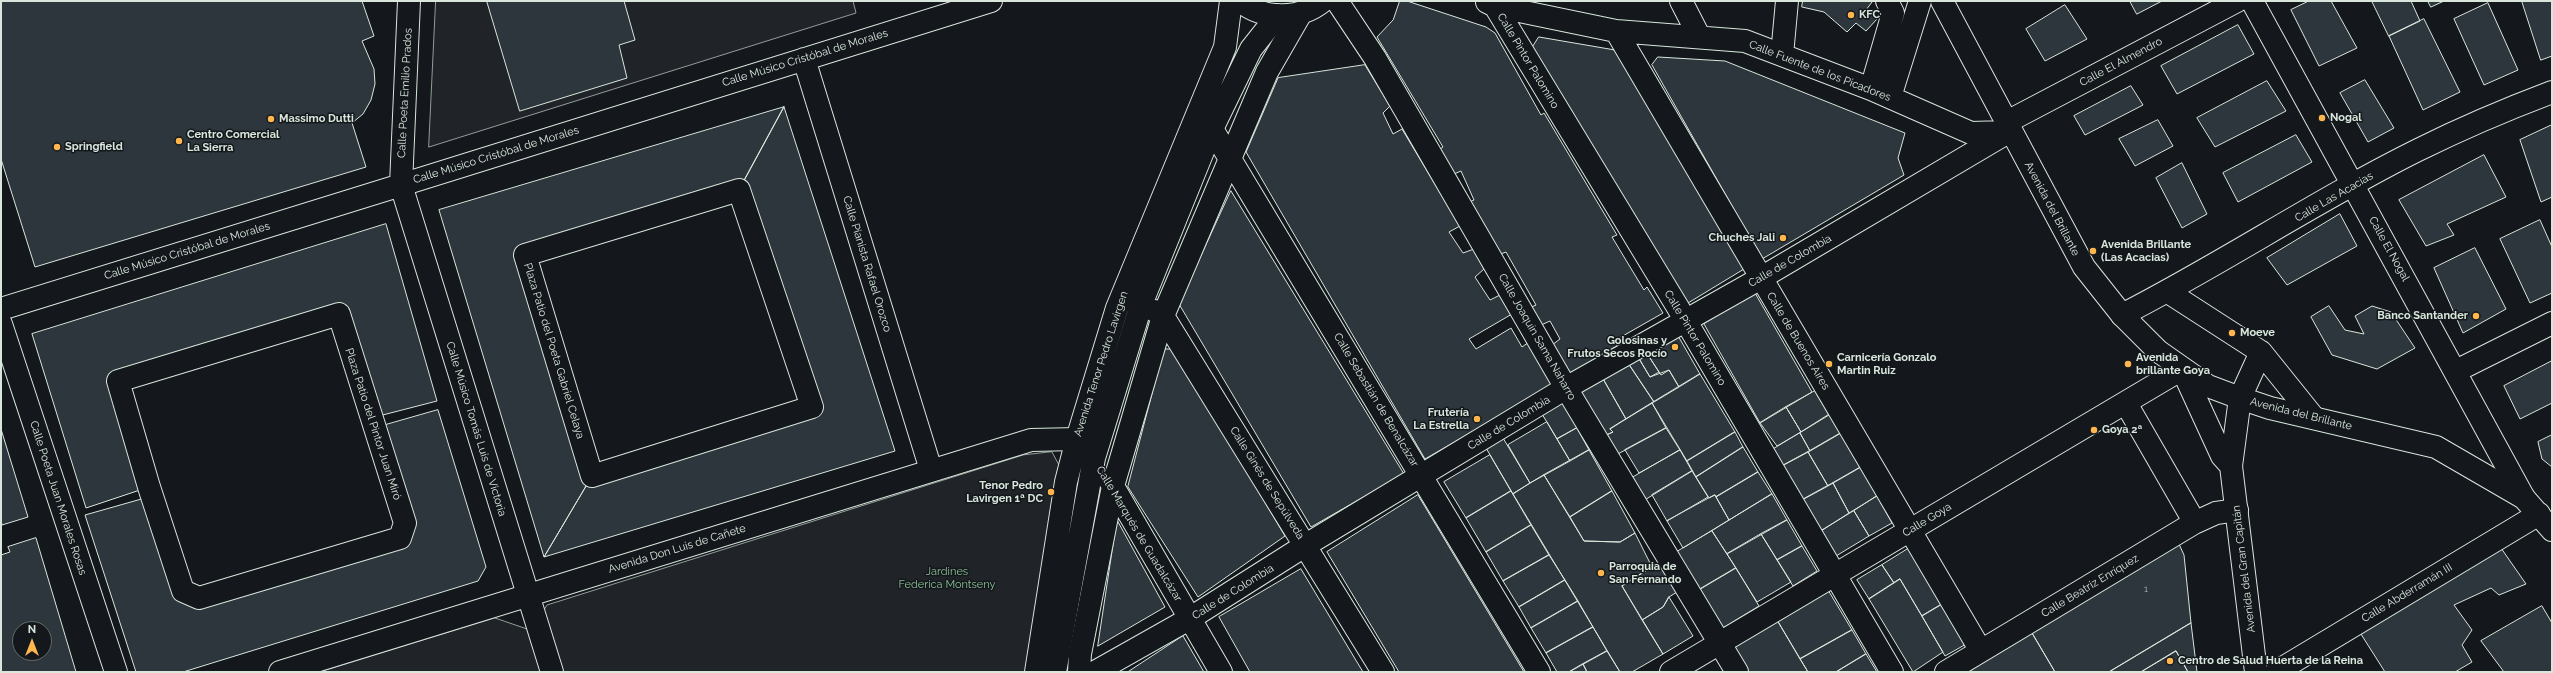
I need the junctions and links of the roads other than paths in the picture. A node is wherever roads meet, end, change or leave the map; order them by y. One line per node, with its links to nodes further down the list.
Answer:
1 (409, 1): 26 (street, Calle Poeta Emilio Prados)
2 (991, 1): 20 (street, Calle Músico Cristóbal de Morales)
3 (1231, 1): 45 (street, Avenida Tenor Pedro Lavirgen)
4 (1240, 1): 16 (street)
5 (1323, 1): 15 (street)
6 (1337, 1): 40 (street, Calle Joaquín Sama Naharro)
7 (1681, 1): 18 (street)
8 (1787, 1): 19 (street)
9 (1887, 1): 22 (street)
10 (1920, 1): 22 (street)
11 (1942, 1): 23 (street, Avenida del Brillante)
12 (2238, 1): 23 (street, Calle El Almendro)
13 (2252, 1): 27 (street, Calle El Nogal)
14 (1490, 4): 17 (street, Calle Fuente de los Picadores); 34 (street, Calle Pintor Palomino)
15 (1301, 13): 16 (street); 25 (street)
16 (1278, 16): 24 (street, Avenida Tenor Pedro Lavirgen)
17 (1616, 31): 18 (street, Calle Fuente de los Picadores); 28 (street, Calle de Buenos Aires)
18 (1699, 36): 19 (street, Calle Fuente de los Picadores)
19 (1782, 55): 22 (street, Calle Fuente de los Picadores)
20 (804, 59): 26 (street, Calle Músico Cristóbal de Morales); 48 (street, Calle Pianista Rafael Orozco)
21 (2552, 92): 27 (street, Calle Las Acacias)
22 (1880, 93): 23 (street, Calle Fuente de los Picadores)
23 (2008, 127): 28 (street, Calle de Colombia); 32 (street, Avenida del Brillante)
24 (1212, 129): 25 (street, Calle Sebastián de Benalcázar); 30 (street, Avenida Tenor Pedro Lavirgen)
25 (1230, 159): 33 (street); 49 (street, Calle Sebastián de Benalcázar)
26 (401, 185): 31 (street, Calle Músico Cristóbal de Morales); 59 (street, Calle Músico Tomás Luis de Victoria)
27 (2354, 185): 29 (street, Calle Las Acacias); 39 (street, Calle El Nogal)
28 (1761, 278): 34 (street, Calle de Colombia); 56 (street, Calle de Buenos Aires)
29 (2168, 292): 32 (street, Calle Las Acacias); 37 (street)
30 (1142, 302): 33 (street, Calle Ginés de Sepúlveda); 46 (street, Avenida Tenor Pedro Lavirgen)
31 (1, 309)
32 (2122, 315): 38 (street, Avenida del Brillante)
33 (1163, 316): 50 (street); 57 (street, Calle Ginés de Sepúlveda)
34 (1684, 320): 40 (street, Calle de Colombia); 58 (street, Calle Pintor Palomino)
35 (2552, 323): 39 (street)
36 (1, 324): 63 (street, Calle Poeta Juan Morales Rosas)
37 (2261, 352): 41 (street, Avenida del Gran Capitán); 44 (street)
38 (2182, 368): 41 (street, Avenida del Brillante); 47 (street); 56 (street, Calle Goya)
39 (2456, 371): 52 (street, Calle El Nogal)
40 (1566, 388): 49 (street, Calle de Colombia); 61 (street, Calle Joaquín Sama Naharro)
41 (2240, 398): 44 (street, Avenida del Brillante); 47 (street, Avenida del Gran Capitán)
42 (812, 407): 42 (street, Plaza Patio del Poeta Gabriel Celaya)
43 (2131, 412): 54 (street)
44 (2314, 418): 52 (street, Avenida del Brillante)
45 (1077, 439): 48 (street, Avenida Don Luis de Cañete); 66 (street, Avenida Tenor Pedro Lavirgen)
46 (1094, 458): 50 (street, Calle Marqués de Guadalcázar); 67 (street, Avenida Tenor Pedro Lavirgen)
47 (2232, 466): 53 (street, Avenida del Gran Capitán)
48 (932, 470): 59 (street, Avenida Don Luis de Cañete)
49 (1422, 477): 57 (street, Calle de Colombia); 72 (street, Calle Sebastián de Benalcázar)
50 (1113, 486): 60 (street, Calle Marqués de Guadalcázar); 68 (street)
51 (149, 487): 51 (street, Plaza Patio del Pintor Juan Miró)
52 (2524, 498): 55 (street, Avenida del Brillante)
53 (2237, 510): 62 (street, Calle Beatriz Enríquez); 77 (street, Avenida del Gran Capitán)
54 (2191, 516)
55 (2545, 522): 78 (street, Calle Abderramán III)
56 (1911, 530): 58 (street, Calle Goya); 62 (street, Calle de Buenos Aires)
57 (1306, 545): 60 (street, Calle de Colombia); 71 (street, Calle Ginés de Sepúlveda)
58 (1835, 575): 61 (street, Calle Goya); 75 (street, Calle Pintor Palomino)
59 (527, 595): 64 (street, Avenida Don Luis de Cañete); 65 (street, Calle Músico Tomás Luis de Victoria)
60 (1189, 619): 69 (street, Calle de Colombia); 70 (street, Calle Marqués de Guadalcázar)
61 (1720, 643): 73 (street, Calle Goya); 74 (street, Calle Joaquín Sama Naharro)
62 (1981, 651): 76 (street, Calle Beatriz Enríquez)
63 (116, 672)
64 (280, 672)
65 (552, 672)
66 (1036, 672)
67 (1055, 672)
68 (1079, 672)
69 (1095, 672)
70 (1221, 672)
71 (1383, 672)
72 (1539, 672)
73 (1671, 672)
74 (1736, 672)
75 (1892, 672)
76 (1946, 672)
77 (2256, 672)
78 (2276, 672)

